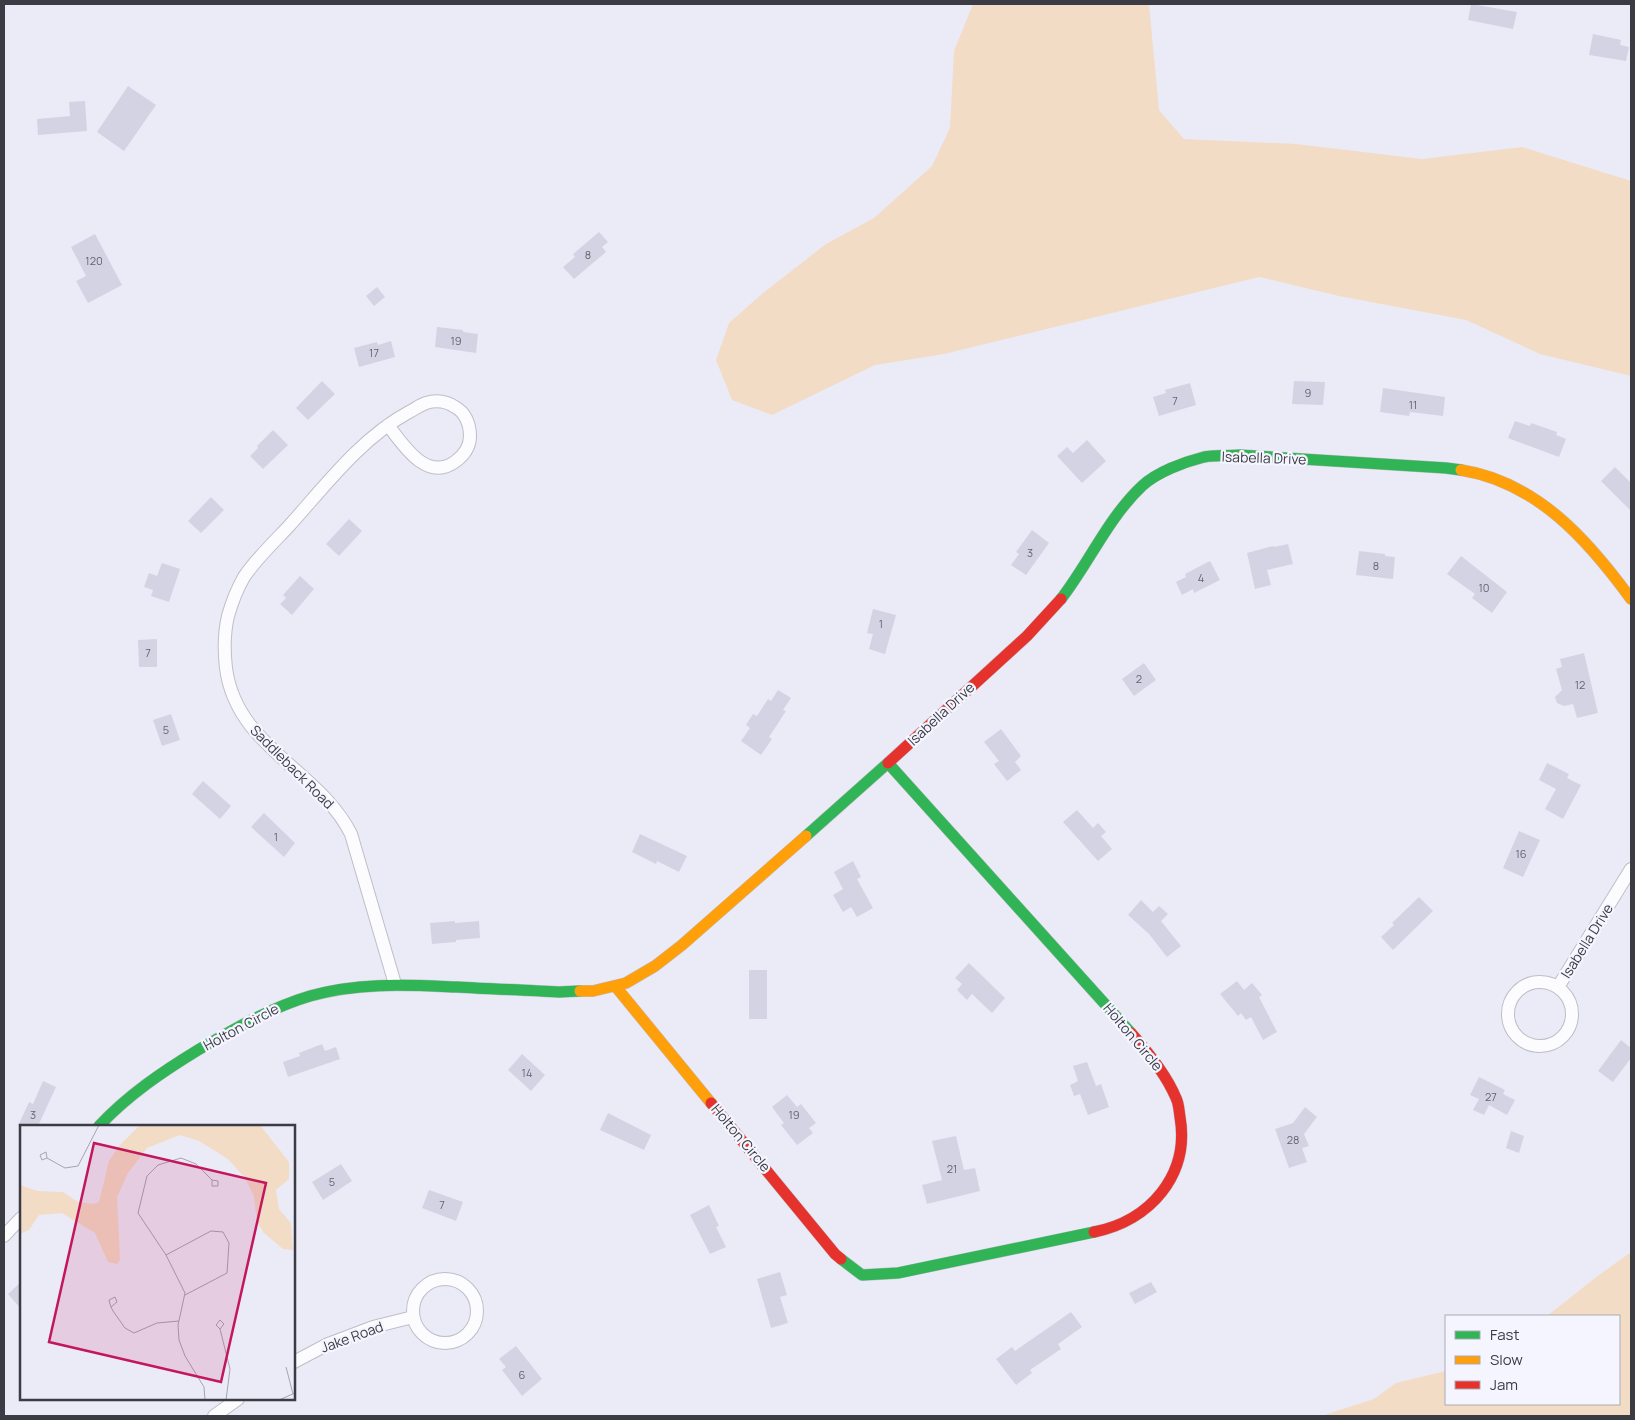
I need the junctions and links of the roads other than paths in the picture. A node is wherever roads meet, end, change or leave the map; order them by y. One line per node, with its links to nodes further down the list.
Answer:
1 (388, 425): 1 (street, Saddleback Road); 5 (street, Saddleback Road)
2 (1631, 599): 3 (street, Isabella Drive)
3 (888, 763): 6 (street, Holton Circle); 6 (street, Holton Circle)
4 (1631, 869): 7 (street, Isabella Drive)
5 (395, 984): 6 (street, Holton Circle); 8 (street, Holton Circle)
6 (616, 987)
7 (1558, 987): 7 (street, Isabella Drive)
8 (101, 1125)
9 (20, 1219): 10 (street)
10 (4, 1236)
11 (413, 1317): 11 (street); 12 (street, Jake Road)
12 (295, 1361)
13 (237, 1400): 14 (street)
14 (214, 1416)

